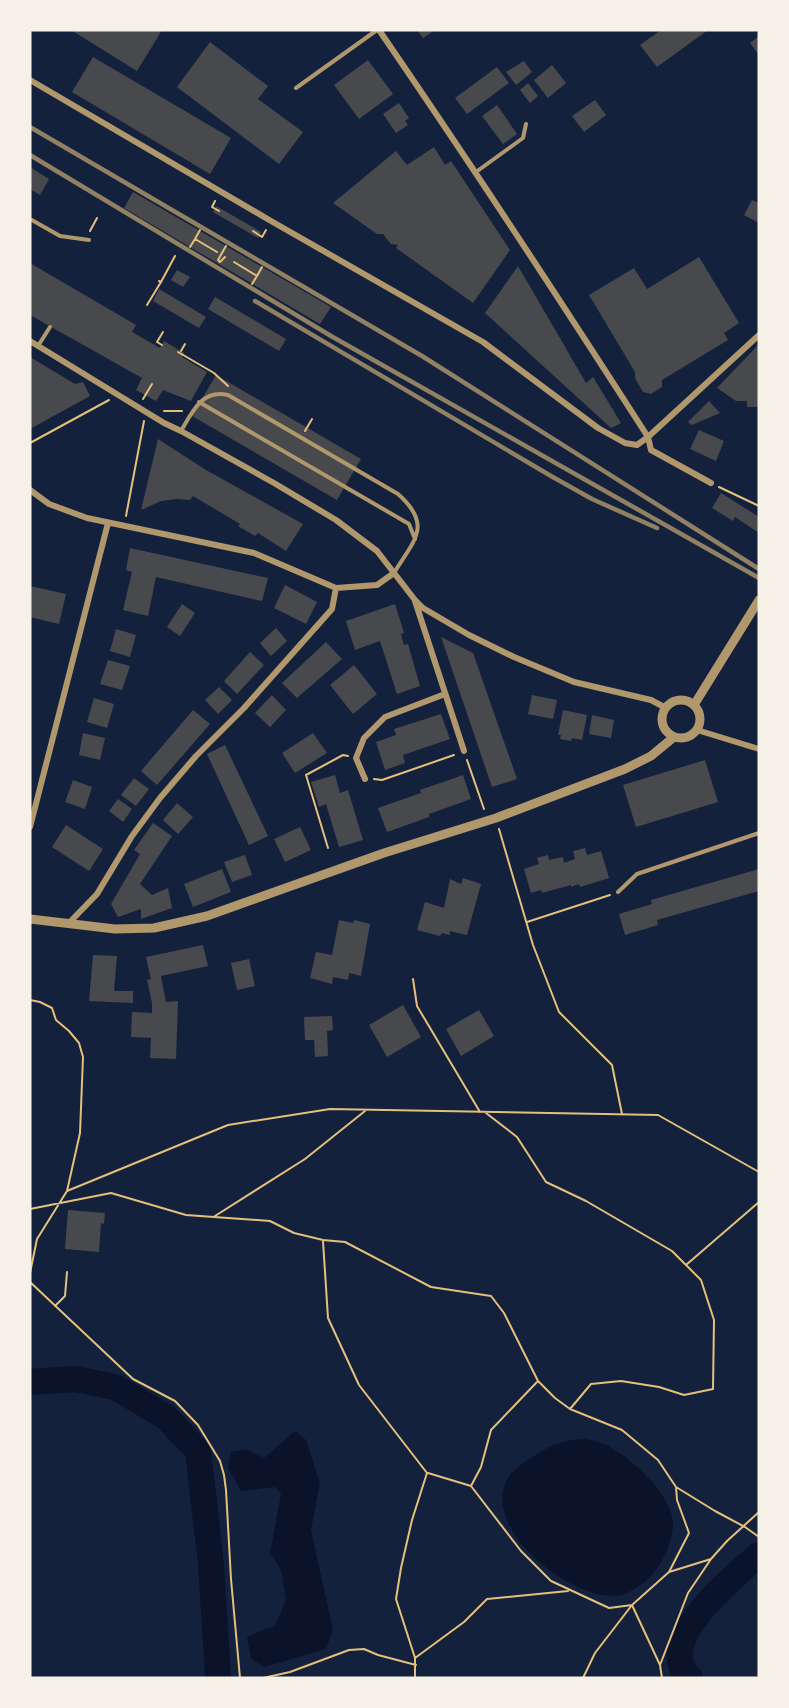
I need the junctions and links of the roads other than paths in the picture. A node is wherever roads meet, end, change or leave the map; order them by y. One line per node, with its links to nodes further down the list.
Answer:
1 (378, 30): 3 (lane); 5 (street)
2 (30, 80): 14 (street)
3 (296, 88)
4 (526, 124): 5 (lane)
5 (476, 171): 14 (street)
6 (30, 219): 7 (lane)
7 (87, 240)
8 (50, 327): 11 (lane)
9 (759, 335): 14 (street)
10 (30, 341): 11 (street)
11 (38, 346): 13 (street)
12 (198, 402): 13 (lane); 18 (lane); 18 (lane)
13 (181, 431): 19 (street)
14 (648, 437): 15 (street)
15 (711, 483)
16 (30, 490): 17 (street)
17 (108, 523): 20 (street); 31 (street)
18 (415, 543): 19 (lane)
19 (394, 573): 20 (street); 21 (street)
20 (336, 588): 35 (street)
21 (415, 600): 23 (street); 25 (street)
22 (759, 600): 24 (street)
23 (445, 694): 29 (street); 30 (street)
24 (694, 705): 25 (street); 26 (street)
25 (666, 708): 27 (street)
26 (697, 730): 27 (street); 28 (street)
27 (674, 736): 35 (street)
28 (759, 749)
29 (464, 751)
30 (365, 778)
31 (30, 827)
32 (759, 832): 33 (lane)
33 (618, 892)
34 (30, 919): 35 (street)
35 (69, 923)

